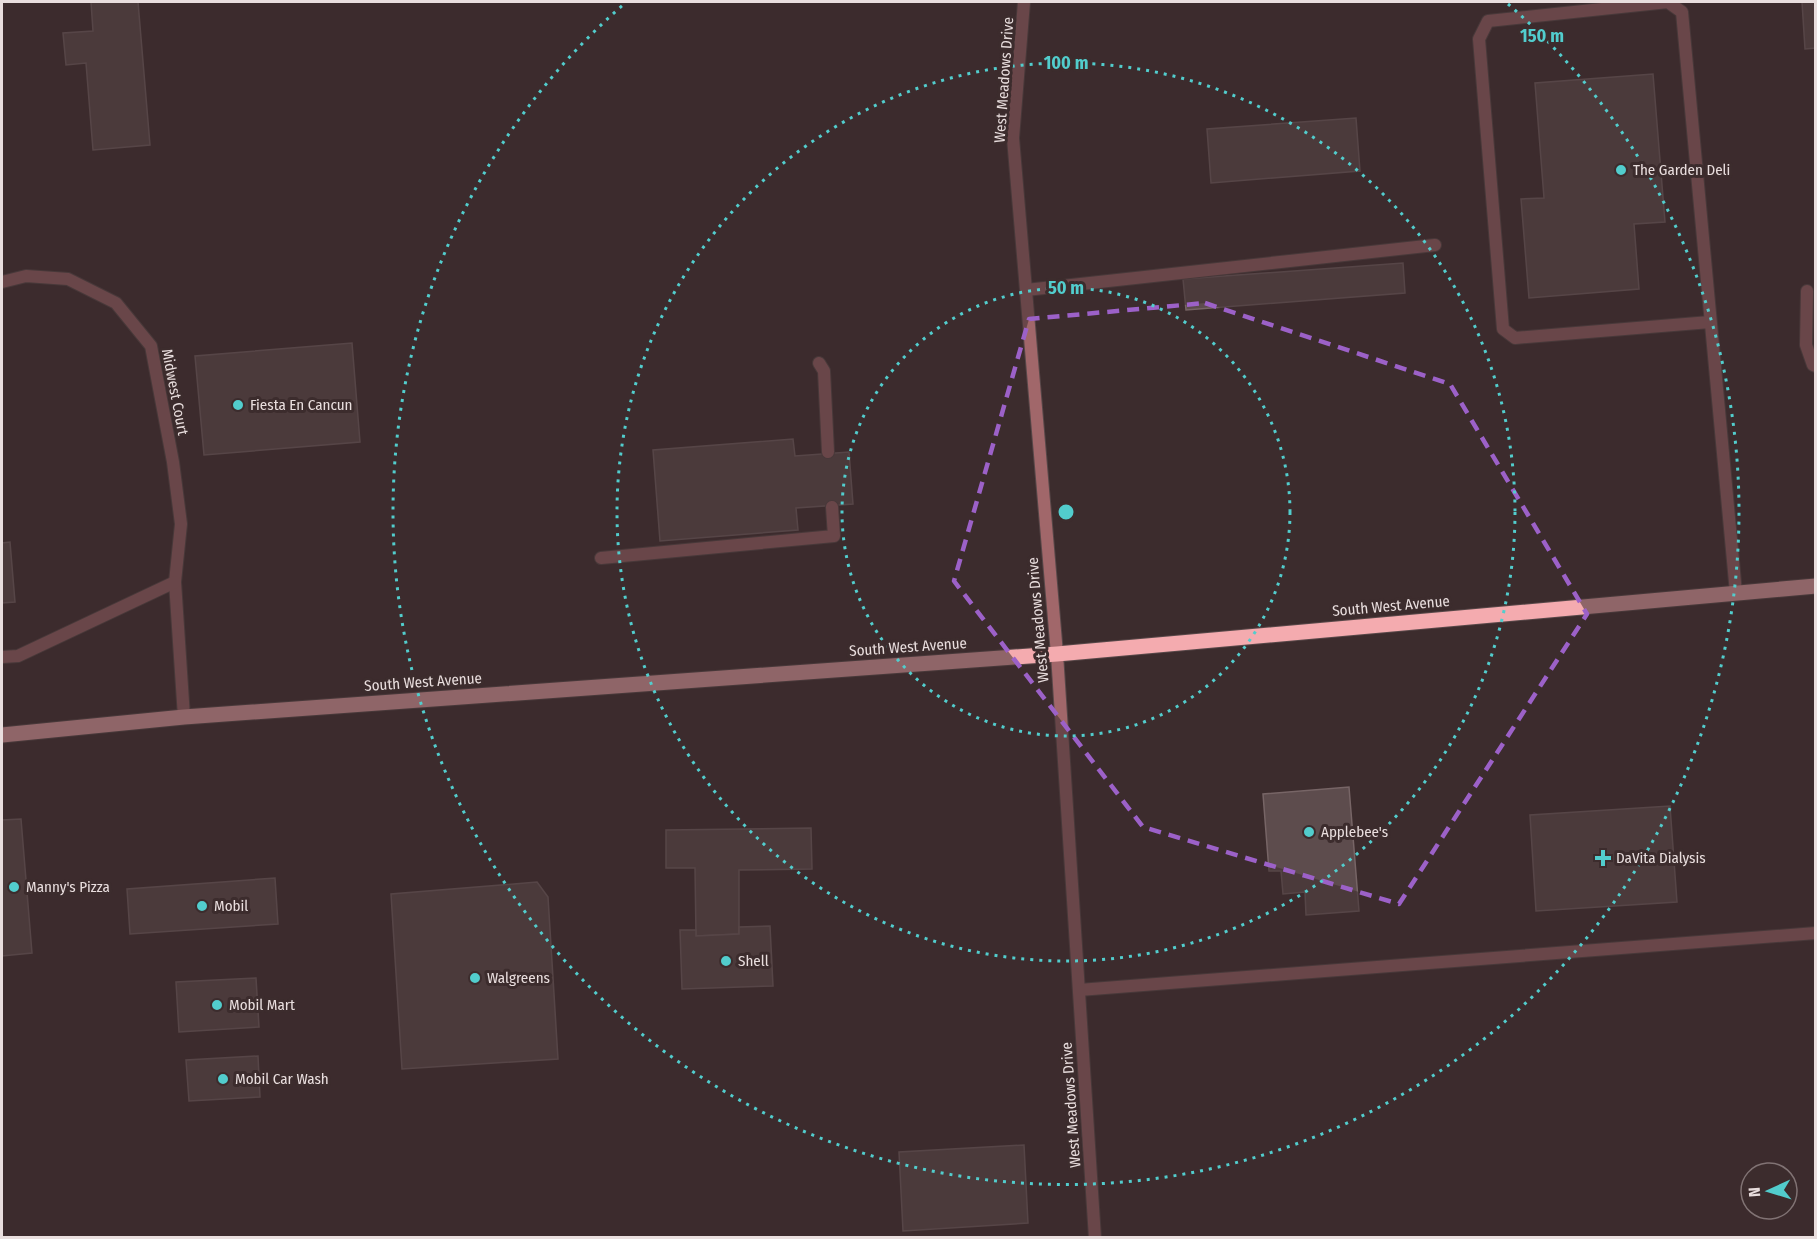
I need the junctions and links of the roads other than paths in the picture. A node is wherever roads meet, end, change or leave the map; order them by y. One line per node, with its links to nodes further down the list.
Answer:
1 (1024, 2): 4 (street, West Meadows Drive)
2 (1435, 245): 4 (street)
3 (2, 282): 12 (street, Midwest Court)
4 (1026, 290): 15 (street, West Meadows Drive)
5 (1815, 298): 8 (street)
6 (1710, 322): 6 (street); 14 (street)
7 (819, 363): 9 (street)
8 (1815, 366)
9 (828, 452)
10 (832, 507): 11 (street)
11 (601, 558)
12 (175, 582): 16 (street); 17 (street, Midwest Court)
13 (1815, 585): 14 (main road, South West Avenue)
14 (1736, 593): 15 (main road, South West Avenue)
15 (1057, 654): 17 (main road, South West Avenue); 20 (street, West Meadows Drive)
16 (2, 657)
17 (184, 717): 18 (main road, South West Avenue)
18 (2, 735)
19 (1815, 933): 20 (street)
20 (1079, 990): 21 (street, West Meadows Drive)
21 (1095, 1238)

